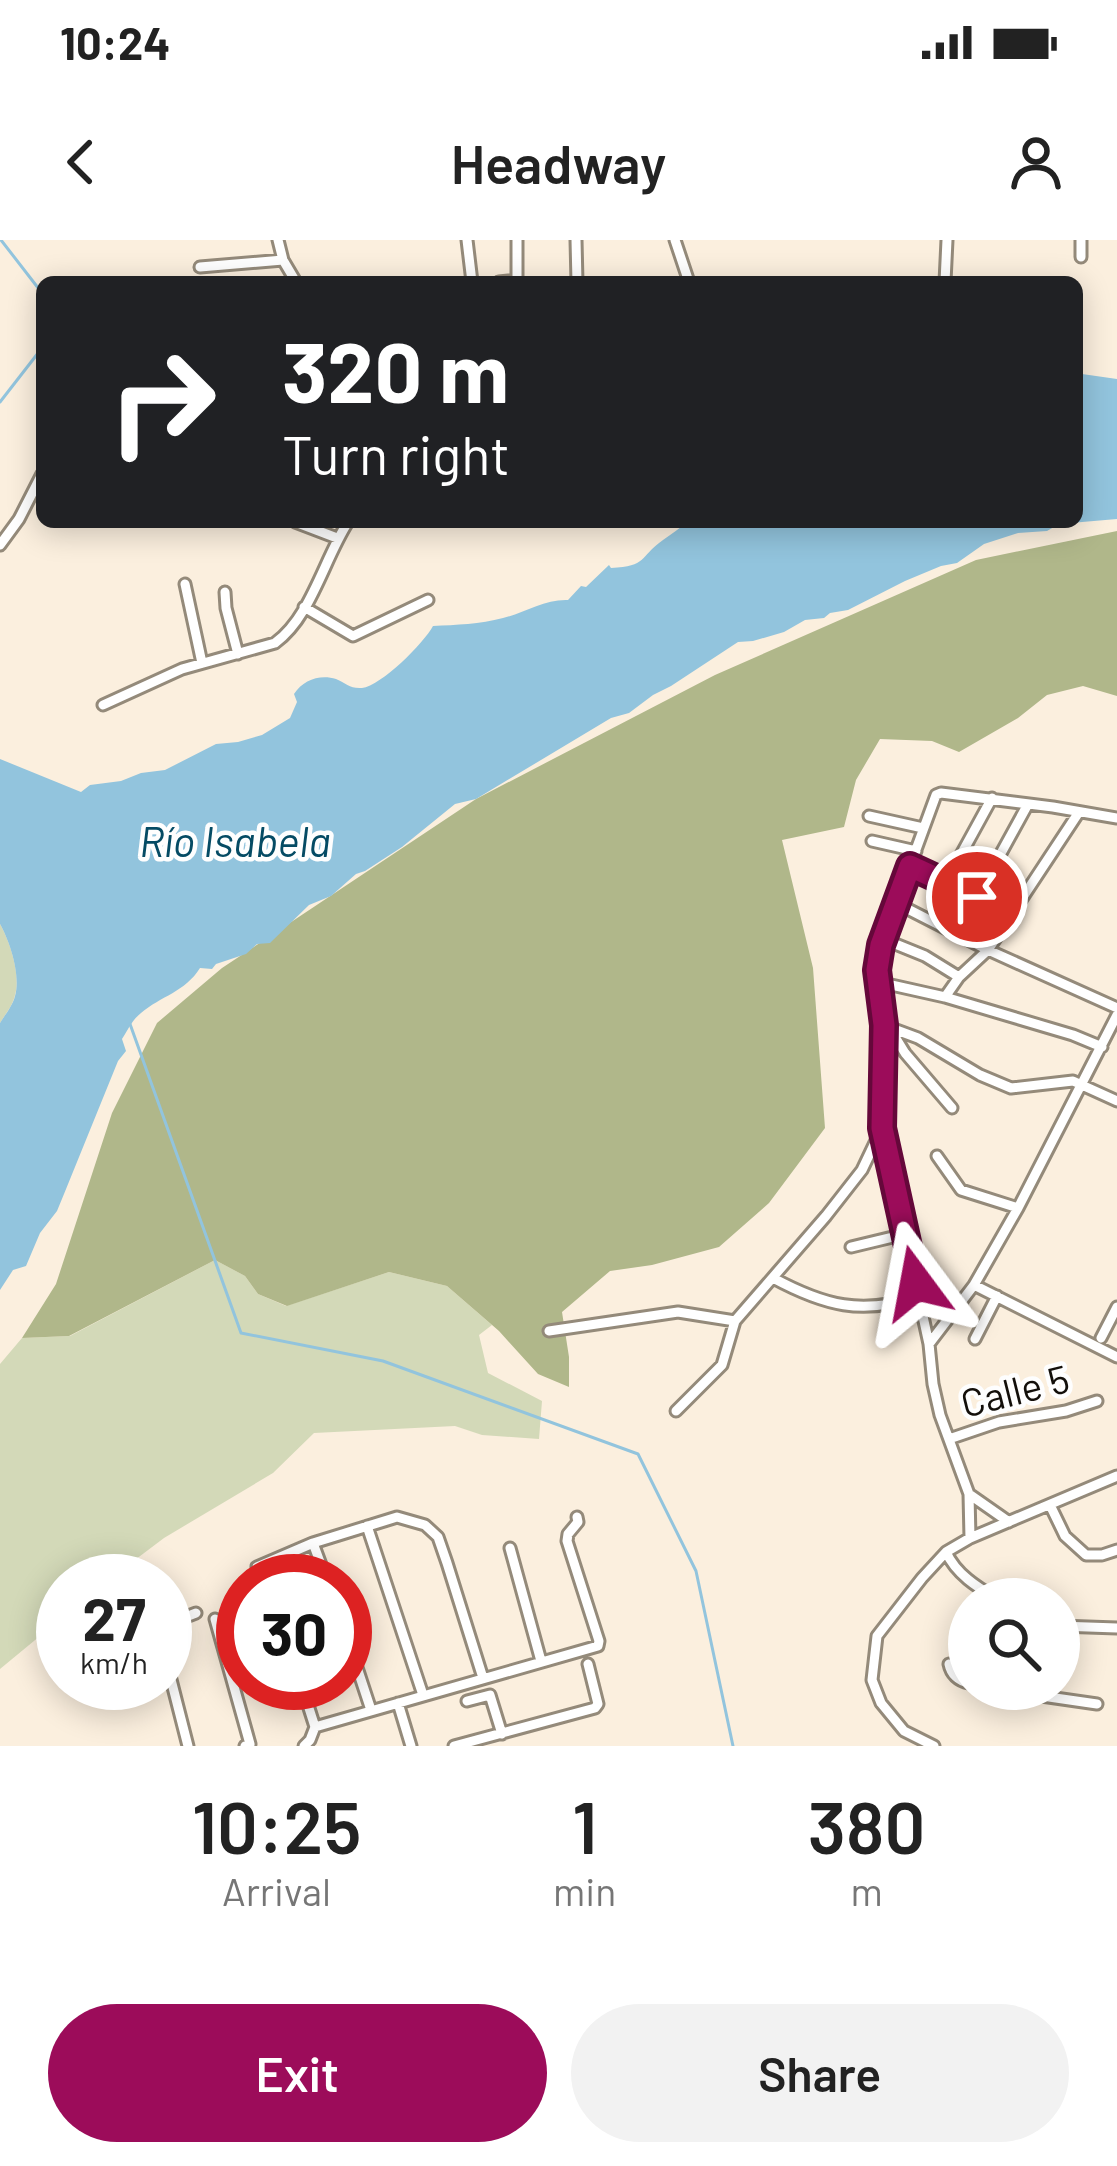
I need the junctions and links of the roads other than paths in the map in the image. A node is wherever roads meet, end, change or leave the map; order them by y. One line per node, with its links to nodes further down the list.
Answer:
1 (278, 240): 9 (street)
2 (466, 240): 12 (street)
3 (517, 240): 13 (street)
4 (576, 240): 14 (street)
5 (675, 240): 15 (street)
6 (946, 240): 16 (street)
7 (1081, 240): 8 (street)
8 (1081, 257)
9 (284, 260): 10 (street); 11 (street)
10 (200, 267)
11 (293, 276)
12 (471, 276)
13 (518, 276)
14 (577, 276)
15 (687, 276)
16 (945, 276)
17 (36, 486): 21 (street)
18 (311, 528): 20 (street)
19 (344, 528): 20 (street)
20 (337, 538): 25 (street)
21 (0, 544)
22 (185, 584): 27 (street)
23 (225, 592): 26 (street)
24 (428, 600): 25 (street)
25 (304, 608): 26 (street)
26 (238, 654): 27 (street)
27 (202, 663): 28 (street)
28 (103, 704)
29 (992, 798): 30 (street); 34 (street); 38 (street)
30 (1028, 804): 31 (street); 39 (street)
31 (1079, 812): 33 (street); 41 (street)
32 (869, 816): 34 (street)
33 (1117, 818)
34 (923, 828): 36 (street)
35 (872, 841): 36 (street)
36 (916, 851): 37 (street)
37 (910, 866): 38 (street); 40 (street)
38 (946, 882): 39 (street)
39 (977, 897): 41 (street)
40 (896, 903): 42 (street); 43 (street)
41 (1012, 915): 43 (street)
42 (884, 939): 44 (street); 45 (street)
43 (988, 950): 44 (street); 47 (street)
44 (959, 977): 46 (street)
45 (878, 982): 46 (street); 48 (street)
46 (945, 997): 49 (street)
47 (1117, 1011): 49 (street)
48 (886, 1026): 50 (street); 52 (street); 53 (street)
49 (1102, 1046): 50 (street)
50 (1082, 1083): 51 (street); 55 (street)
51 (1117, 1101)
52 (952, 1108)
53 (882, 1128): 56 (street); 58 (street)
54 (937, 1156): 55 (street)
55 (1018, 1208): 59 (street)
56 (904, 1234): 57 (street); 61 (street)
57 (851, 1247)
58 (772, 1278): 61 (street); 63 (street)
59 (974, 1285): 60 (street); 67 (street)
60 (997, 1296): 66 (street); 68 (street)
61 (919, 1297): 67 (street)
62 (1117, 1307): 65 (street)
63 (735, 1322): 64 (street); 70 (street)
64 (550, 1331)
65 (1101, 1338)
66 (975, 1339)
67 (929, 1344): 71 (street)
68 (1117, 1357)
69 (1096, 1401): 71 (street, Calle 5)
70 (676, 1411)
71 (950, 1439): 73 (street)
72 (1117, 1476): 74 (street)
73 (969, 1494): 76 (street); 78 (street)
74 (1050, 1505): 76 (street); 81 (street)
75 (577, 1517): 91 (street)
76 (1009, 1522): 78 (street)
77 (367, 1526): 79 (street); 93 (street); 94 (street)
78 (970, 1538): 82 (street)
79 (313, 1543): 83 (street); 84 (street)
80 (510, 1548): 91 (street)
81 (1117, 1550)
82 (946, 1552): 85 (street); 104 (street)
83 (287, 1554)
84 (317, 1554)
85 (966, 1578)
86 (196, 1613): 87 (street)
87 (192, 1615)
88 (215, 1618): 107 (street)
89 (1080, 1626): 90 (street)
90 (1117, 1628)
91 (541, 1661): 93 (street)
92 (588, 1664): 105 (street)
93 (483, 1678): 94 (street)
94 (423, 1695): 97 (street)
95 (467, 1700): 105 (street)
96 (1080, 1701): 98 (street)
97 (398, 1703): 102 (street); 109 (street)
98 (1097, 1705)
99 (179, 1710): 106 (street)
100 (310, 1710): 103 (street)
101 (371, 1710): 103 (street)
102 (372, 1710)
103 (315, 1727): 108 (street)
104 (904, 1731): 111 (street); 112 (street)
105 (502, 1734): 110 (street)
106 (188, 1746)
107 (249, 1746)
108 (304, 1746)
109 (411, 1746)
110 (454, 1746)
111 (899, 1746)
112 (934, 1746)

